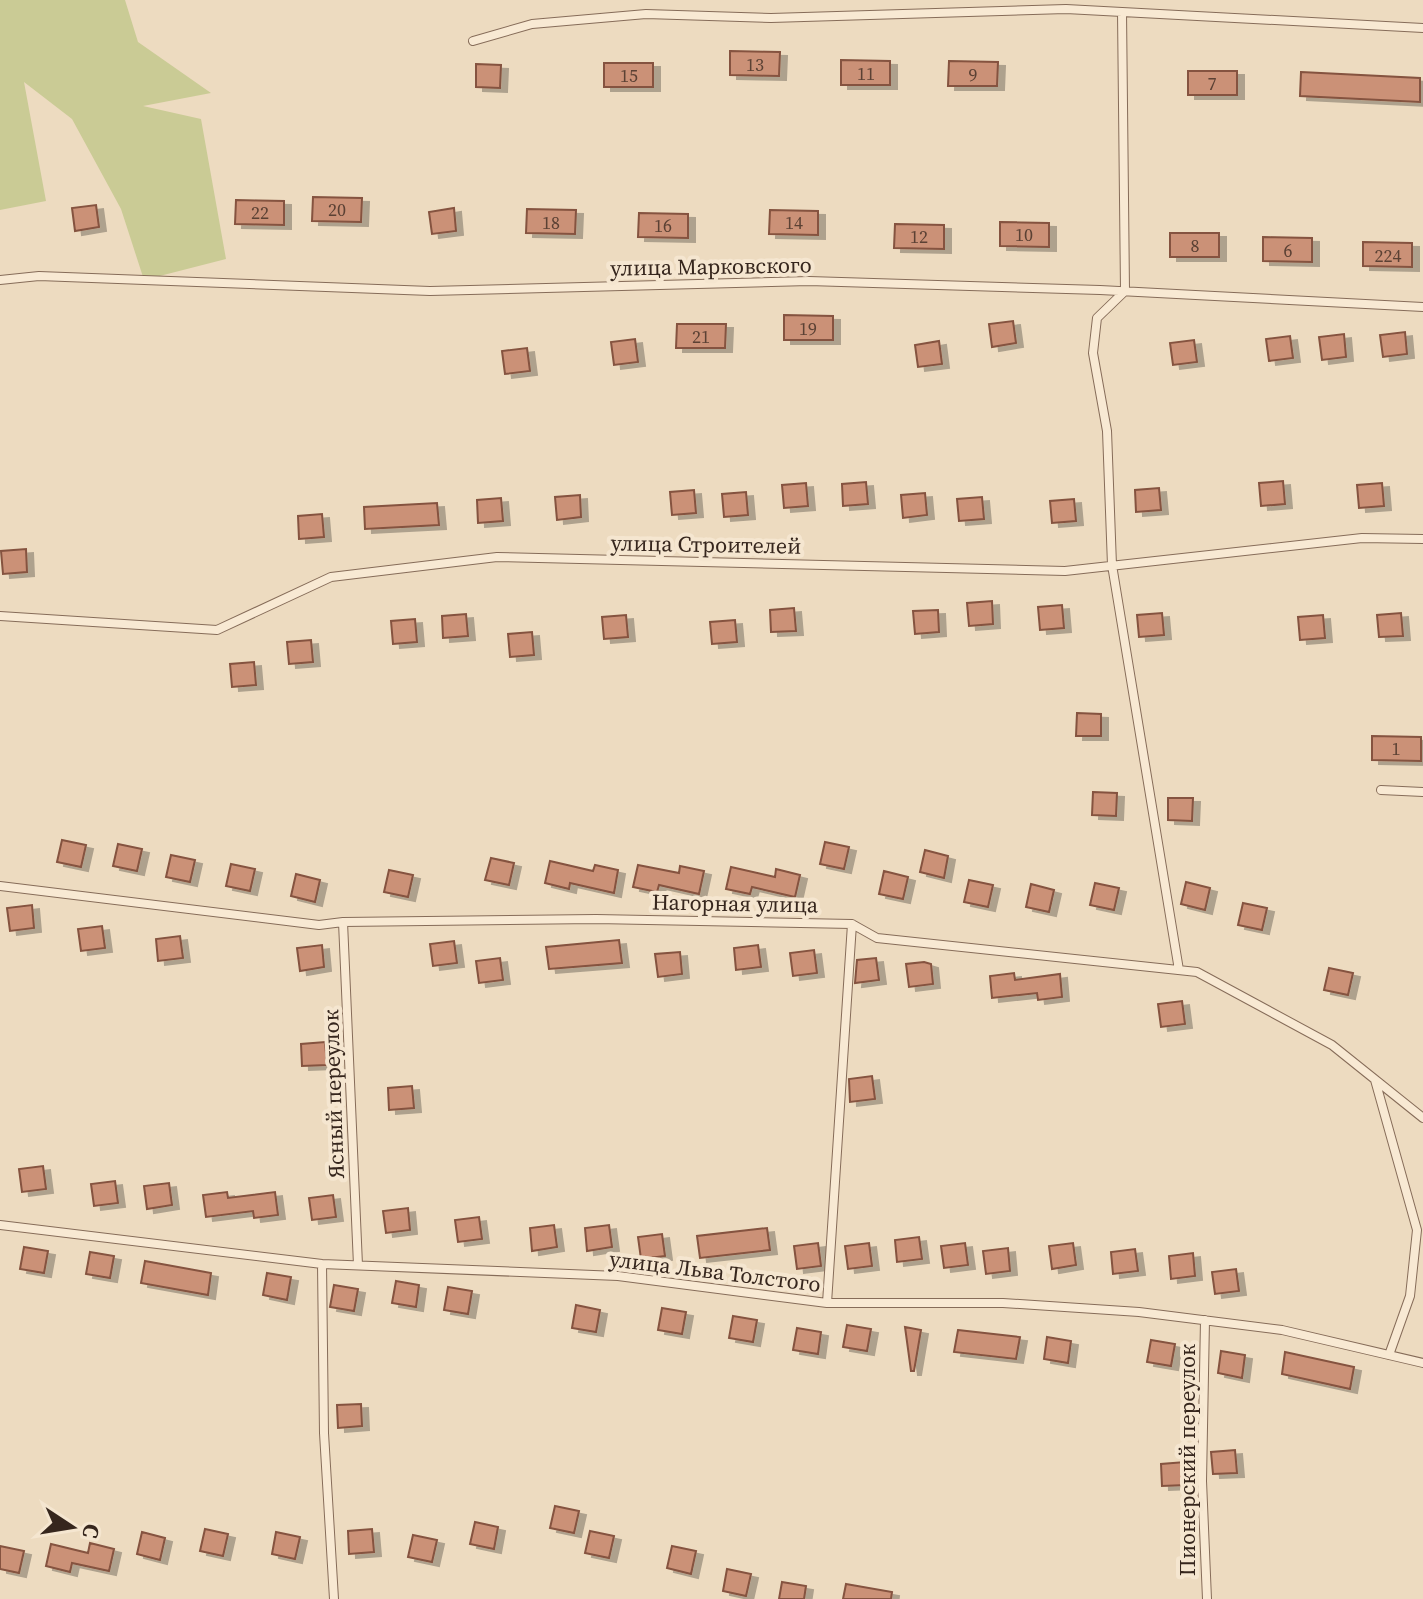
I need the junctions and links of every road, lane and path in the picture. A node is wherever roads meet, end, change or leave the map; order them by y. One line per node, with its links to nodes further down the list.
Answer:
1 (1065, 4): 2 (lane); 4 (lane)
2 (1122, 12): 3 (lane); 6 (lane)
3 (1423, 28)
4 (473, 41)
5 (0, 280): 6 (lane, улица Марковского)
6 (1125, 291): 7 (lane, улица Марковского); 9 (lane)
7 (1423, 307)
8 (1423, 539): 9 (lane, улица Строителей)
9 (1112, 565): 10 (lane, улица Строителей); 16 (lane)
10 (0, 616)
11 (1381, 790): 12 (lane)
12 (1423, 792)
13 (0, 886): 14 (lane, Нагорная улица)
14 (343, 922): 15 (lane, Нагорная улица); 21 (lane, Ясный переулок)
15 (852, 924): 16 (lane, Нагорная улица); 22 (lane)
16 (1179, 970): 17 (lane, Нагорная улица)
17 (1375, 1079): 18 (lane, Нагорная улица); 24 (lane)
18 (1423, 1118)
19 (0, 1225): 20 (lane, улица Льва Толстого)
20 (322, 1264): 21 (lane, улица Льва Толстого); 26 (lane)
21 (358, 1265): 22 (lane, улица Льва Толстого)
22 (827, 1303): 23 (lane, улица Льва Толстого)
23 (1205, 1320): 24 (lane, улица Льва Толстого); 27 (lane, Пионерский переулок)
24 (1389, 1355): 25 (lane, улица Льва Толстого)
25 (1423, 1363)
26 (334, 1599)
27 (1207, 1599)

